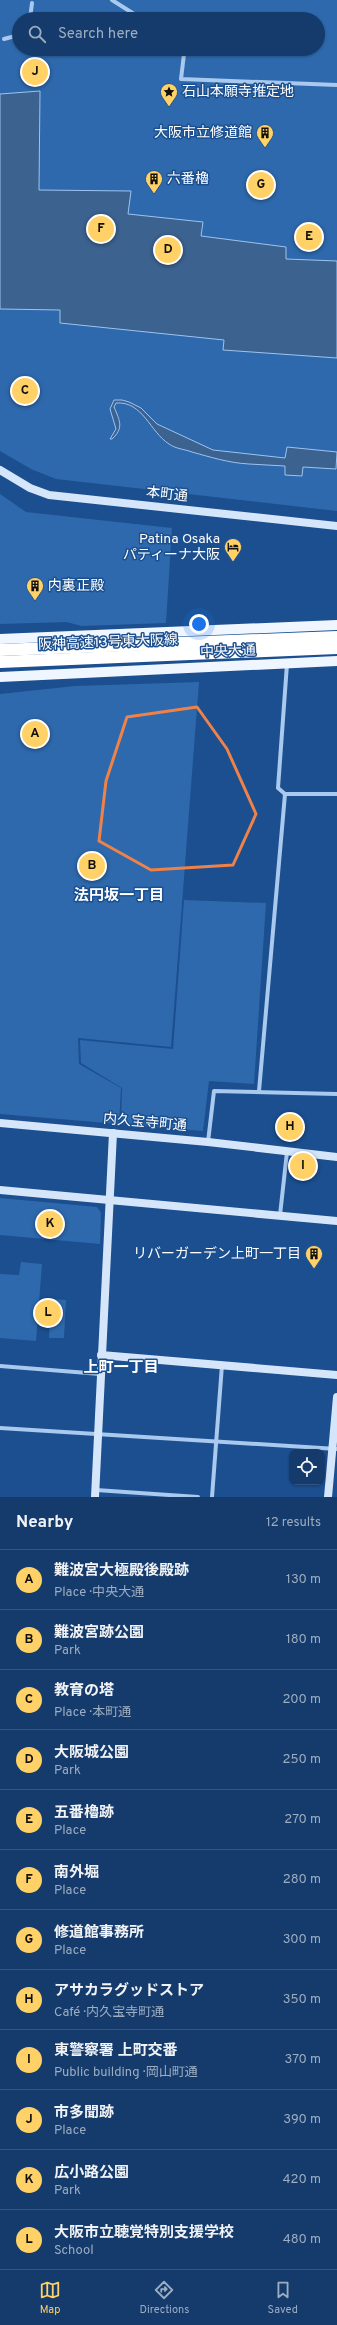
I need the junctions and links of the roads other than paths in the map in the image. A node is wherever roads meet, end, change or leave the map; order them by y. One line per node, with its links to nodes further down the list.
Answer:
1 (112, 0): 4 (street)
2 (32, 3): 3 (street)
3 (31, 12)
4 (131, 12)
5 (12, 37): 6 (street)
6 (4, 39)
7 (184, 56): 8 (street)
8 (337, 85)
9 (0, 470): 10 (street, 本町通)
10 (337, 526)
11 (337, 625): 13 (main road, 中央大通)
12 (337, 637): 15 (highway, 阪神高速13号東大阪線)
13 (0, 639)
14 (337, 648): 17 (highway, 阪神高速13号東大阪線)
15 (0, 650)
16 (337, 661): 18 (main road, 中央大通)
17 (0, 662)
18 (287, 663): 19 (main road, 中央大通); 20 (street)
19 (0, 677)
20 (285, 794): 21 (street); 22 (street)
21 (337, 794)
22 (259, 1091): 23 (street); 26 (street)
23 (337, 1094)
24 (0, 1123): 25 (street, 内久宝寺町通)
25 (113, 1134): 26 (street, 内久宝寺町通); 30 (street)
26 (208, 1142): 27 (street, 内久宝寺町通)
27 (287, 1151): 28 (street, 内久宝寺町通); 31 (street)
28 (337, 1156)
29 (0, 1190): 30 (street)
30 (110, 1201): 31 (street); 33 (street)
31 (280, 1215): 32 (street)
32 (337, 1221)
33 (101, 1355): 34 (street); 36 (street)
34 (222, 1365): 37 (street); 41 (street)
35 (0, 1366): 36 (street)
36 (100, 1374): 40 (street)
37 (337, 1374)
38 (337, 1397): 42 (street)
39 (0, 1428): 40 (street)
40 (98, 1434): 41 (street); 43 (street)
41 (216, 1442): 42 (street); 45 (street)
42 (335, 1449): 46 (street)
43 (95, 1493): 44 (street)
44 (198, 1497)
45 (212, 1497)
46 (328, 1497)

